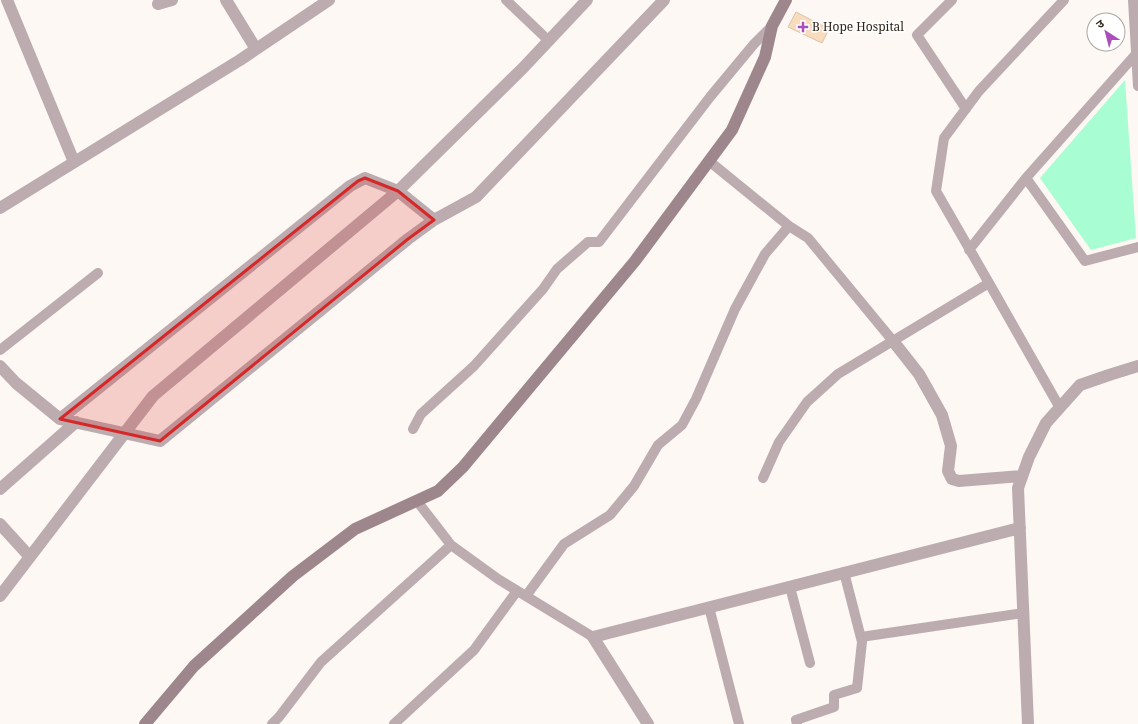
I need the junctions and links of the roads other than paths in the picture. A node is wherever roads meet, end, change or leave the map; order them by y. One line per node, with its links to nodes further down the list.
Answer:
1 (7, 0): 20 (street)
2 (172, 0): 12 (street)
3 (226, 0): 15 (street)
4 (330, 0): 15 (street)
5 (506, 0): 14 (lane)
6 (587, 0): 14 (street)
7 (664, 0): 24 (street)
8 (786, 0): 13 (street)
9 (952, 0): 18 (lane)
10 (1064, 0): 18 (lane)
11 (1133, 0): 16 (lane)
12 (158, 4)
13 (772, 26): 19 (street); 37 (lane)
14 (549, 41): 22 (street)
15 (256, 49): 20 (street)
16 (1136, 54): 17 (lane); 21 (lane)
17 (1138, 86)
18 (966, 109): 27 (lane)
19 (709, 161): 25 (lane); 42 (street)
20 (74, 162): 23 (street)
21 (1026, 178): 26 (lane); 27 (lane)
22 (398, 191): 24 (street); 35 (street); 38 (street)
23 (0, 208)
24 (434, 220): 38 (street)
25 (788, 226): 30 (lane); 49 (lane)
26 (1138, 247)
27 (969, 250): 29 (lane)
28 (98, 273): 31 (lane)
29 (989, 283): 30 (lane); 34 (lane)
30 (893, 341): 39 (street); 40 (lane)
31 (0, 350)
32 (0, 366): 35 (street)
33 (1138, 366): 34 (street)
34 (1060, 408): 39 (street)
35 (60, 419): 36 (street)
36 (76, 422): 38 (street); 41 (street)
37 (413, 429)
38 (125, 433): 46 (street)
39 (1022, 476): 44 (street)
40 (763, 478)
41 (0, 489)
42 (417, 501): 45 (lane); 56 (street)
43 (0, 524): 46 (street)
44 (1020, 528): 47 (street); 52 (street)
45 (451, 545): 49 (lane); 57 (lane)
46 (30, 557): 50 (street)
47 (844, 572): 48 (street); 54 (lane)
48 (790, 587): 51 (street); 55 (lane)
49 (521, 594): 53 (lane); 58 (lane)
50 (0, 596)
51 (709, 607): 53 (street); 60 (lane)
52 (1023, 613): 54 (lane); 62 (street)
53 (593, 637): 59 (street)
54 (861, 637): 61 (lane)
55 (810, 663)
56 (145, 724)
57 (272, 724)
58 (394, 724)
59 (648, 724)
60 (739, 724)
61 (797, 724)
62 (1028, 724)

